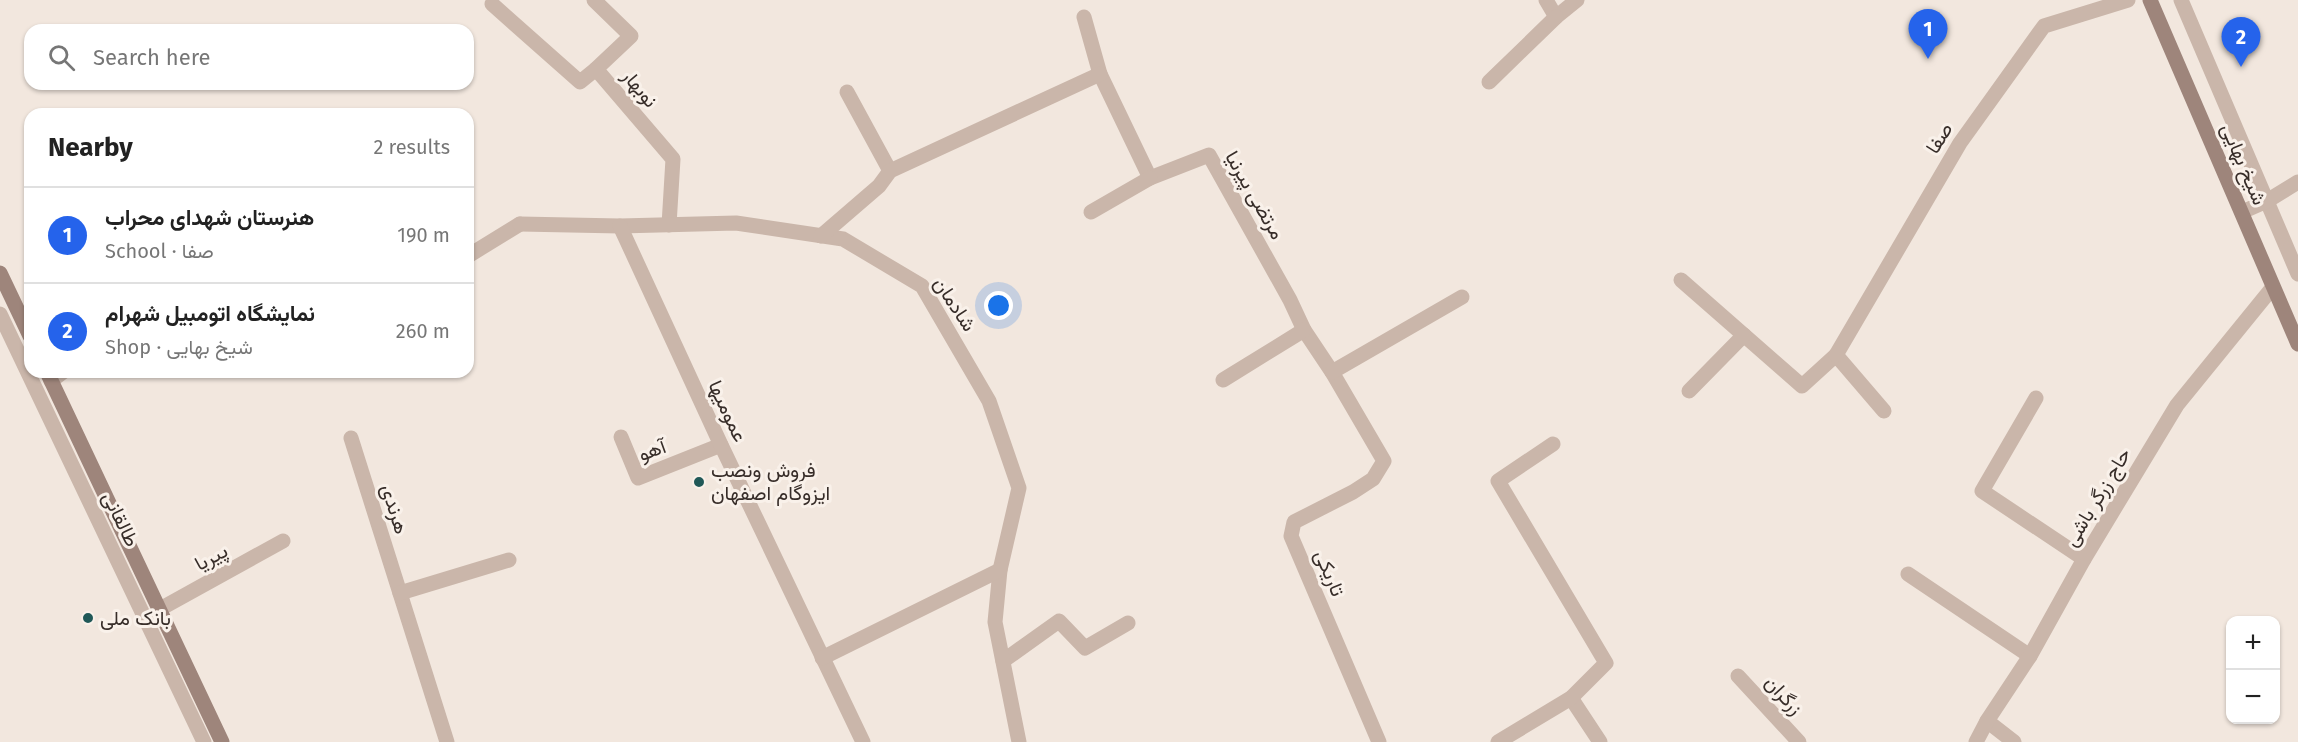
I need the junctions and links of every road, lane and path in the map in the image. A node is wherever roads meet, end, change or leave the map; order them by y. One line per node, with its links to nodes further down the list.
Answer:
1 (594, 0): 10 (street, نوبهار)
2 (1546, 0): 9 (street)
3 (1577, 0): 9 (street)
4 (2128, 0): 34 (street, صفا)
5 (2150, 0): 19 (main road, شیخ بهایی)
6 (2181, 0): 17 (street, شیخ بهایی)
7 (492, 4): 10 (street)
8 (1084, 17): 11 (street)
9 (1556, 17): 12 (street)
10 (596, 69): 20 (street, نوبهار)
11 (1100, 74): 14 (street); 15 (street)
12 (1489, 81)
13 (847, 92): 14 (street)
14 (891, 171): 22 (street)
15 (1150, 178): 18 (street); 31 (street, مرتضی پیرنیا)
16 (2298, 182): 17 (street)
17 (2267, 201): 19 (street); 25 (street, شیخ بهایی)
18 (1091, 212)
19 (2242, 212): 27 (main road, شیخ بهایی)
20 (669, 225): 21 (street, شادمان); 22 (street, شادمان)
21 (620, 226): 23 (street, شادمان); 46 (street, عمومیها)
22 (821, 236): 51 (street, شادمان)
23 (474, 252)
24 (0, 273): 30 (main road)
25 (2298, 274)
26 (1681, 280): 32 (street)
27 (2273, 287): 33 (main road, شیخ بهایی); 49 (street, حاج زرگر باشی)
28 (1462, 297): 36 (street)
29 (0, 315): 35 (street, طالقانی)
30 (24, 323)
31 (1304, 330): 36 (street, مرتضی پیرنیا); 39 (street)
32 (1743, 335): 34 (street, صفا); 40 (street)
33 (2298, 344)
34 (1836, 355): 42 (street)
35 (24, 365)
36 (1332, 372): 47 (street, مرتضی پیرنیا)
37 (30, 378): 62 (street, طالقانی)
38 (55, 378): 54 (main road, طالقانی)
39 (1224, 380)
40 (1689, 391)
41 (2036, 398): 49 (street)
42 (1884, 411)
43 (621, 437): 46 (street, آهو)
44 (351, 438): 53 (street, هرندی)
45 (1553, 444): 60 (street)
46 (721, 445): 57 (street, عمومیها)
47 (1384, 461): 67 (street, تاریکی)
48 (283, 541): 54 (street, پیریا)
49 (2084, 559): 56 (street, حاج زرگر باشی)
50 (509, 560): 53 (street)
51 (1000, 570): 57 (street); 58 (street, شادمان)
52 (1908, 574): 56 (street)
53 (400, 593): 64 (street, هرندی)
54 (160, 609): 63 (main road, طالقانی)
55 (1128, 623): 58 (street)
56 (2030, 656): 61 (street, حاج زرگر باشی)
57 (822, 658): 65 (street, عمومیها)
58 (1003, 660): 66 (street, شادمان)
59 (1738, 676): 70 (street, زرگران)
60 (1571, 698): 68 (street); 69 (street)
61 (1987, 721): 71 (street, حاج زرگر باشی); 72 (street)
62 (204, 742)
63 (222, 742)
64 (447, 742)
65 (863, 742)
66 (1019, 742)
67 (1379, 742)
68 (1498, 742)
69 (1600, 742)
70 (1799, 742)
71 (1976, 742)
72 (2014, 742)

